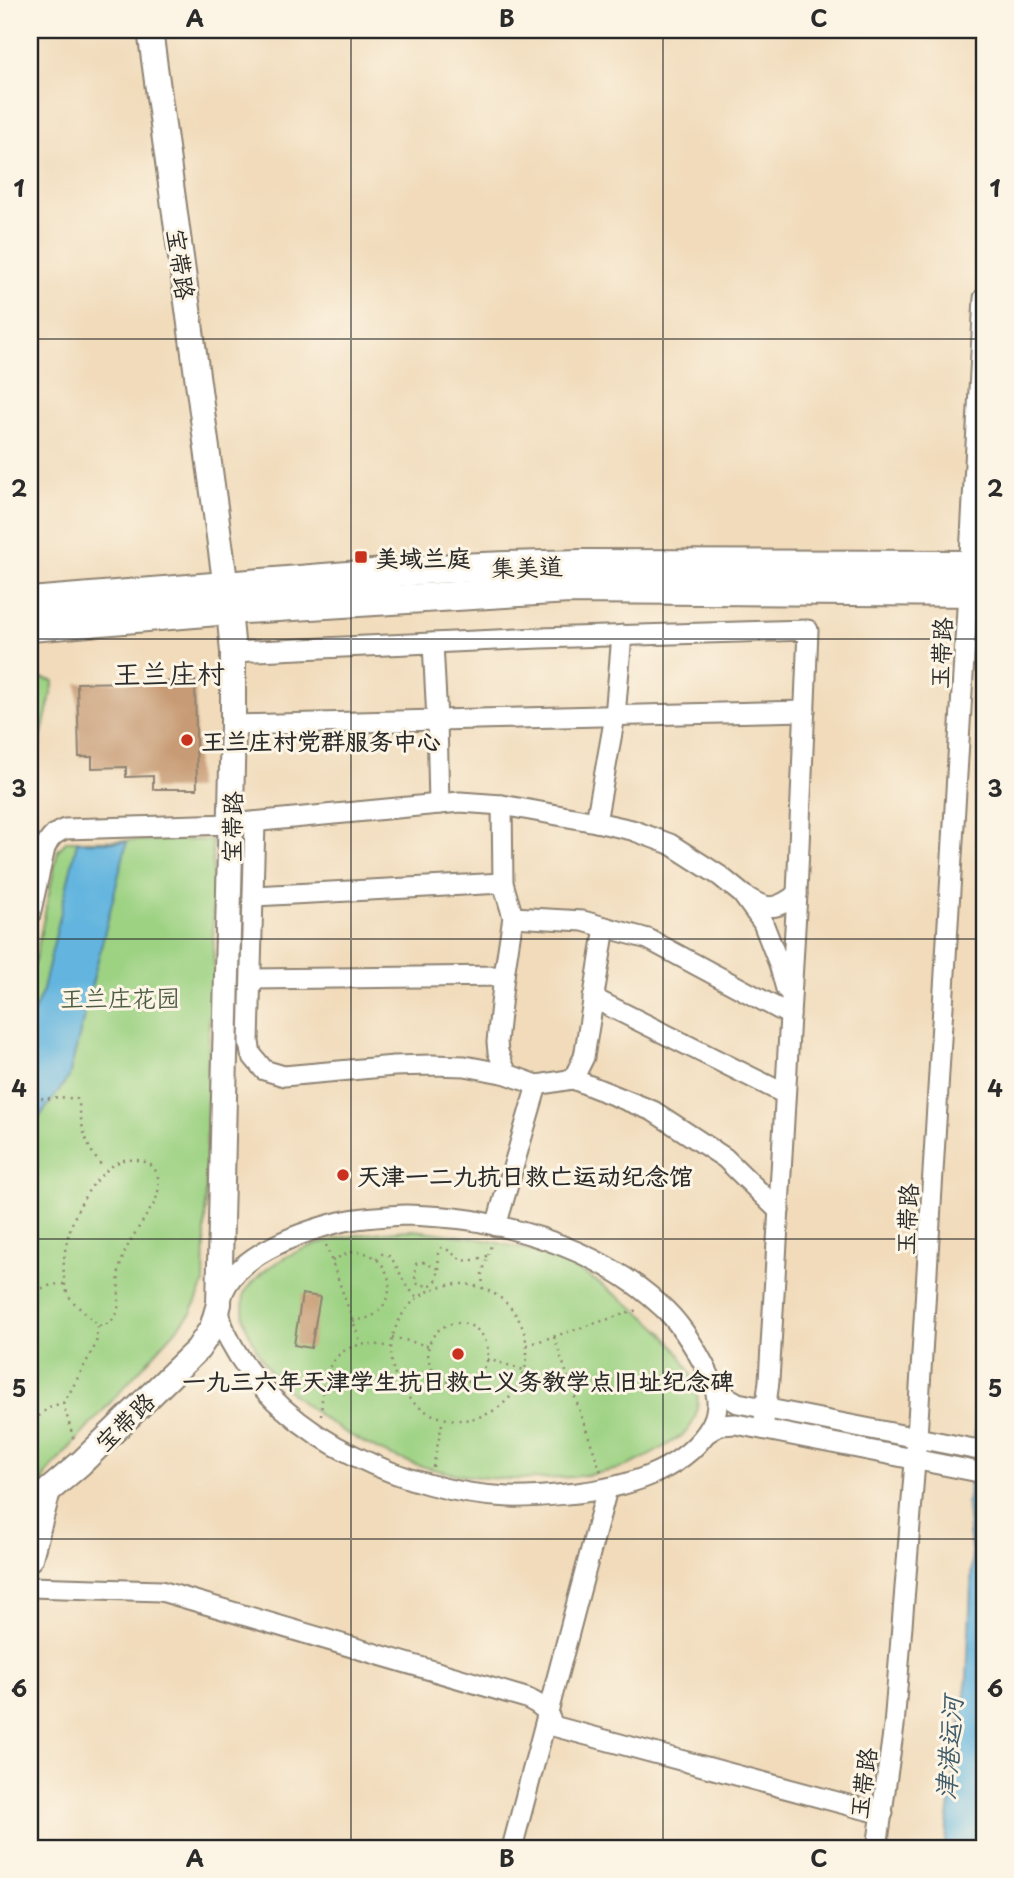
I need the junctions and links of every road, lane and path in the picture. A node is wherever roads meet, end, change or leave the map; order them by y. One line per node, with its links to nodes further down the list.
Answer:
1 (151, 30): 4 (street, 宝带路)
2 (984, 298): 3 (street, 玉带路)
3 (977, 579): 4 (main road, 集美道); 67 (street, 玉带路)
4 (227, 598): 5 (main road, 集美道); 6 (main road, 集美道); 9 (street, 宝带路)
5 (30, 602)
6 (30, 627)
7 (622, 635): 8 (street); 10 (street); 11 (street)
8 (433, 643): 9 (street); 12 (street)
9 (233, 652): 13 (street, 宝带路)
10 (805, 711): 11 (street); 20 (street)
11 (615, 716): 12 (street); 16 (street)
12 (437, 720): 13 (street); 14 (street)
13 (233, 725): 17 (street, 宝带路)
14 (439, 804): 15 (street); 17 (street)
15 (502, 805): 16 (street); 18 (street)
16 (596, 822): 19 (street)
17 (244, 823): 21 (street); 22 (street); 49 (street, 宝带路)
18 (503, 883): 21 (street); 23 (street)
19 (741, 894): 20 (street); 28 (street)
20 (797, 894): 28 (street)
21 (254, 895): 26 (street)
22 (30, 915)
23 (513, 917): 24 (street); 25 (street)
24 (605, 927): 27 (street); 28 (street)
25 (504, 976): 26 (street); 29 (street)
26 (252, 979): 29 (street)
27 (593, 998): 30 (street); 33 (street)
28 (790, 1011): 33 (street)
29 (507, 1074): 31 (street)
30 (573, 1079): 31 (street); 35 (street)
31 (537, 1085): 36 (street)
32 (30, 1094): 34 (path)
33 (785, 1094): 35 (street)
34 (104, 1168)
35 (779, 1211): 62 (street)
36 (496, 1226): 37 (street); 38 (path); 48 (street)
37 (320, 1228): 40 (path); 49 (street)
38 (487, 1256): 41 (path); 44 (path)
39 (376, 1259): 40 (path); 45 (path); 50 (path)
40 (332, 1261): 50 (path)
41 (439, 1269): 42 (path); 42 (path)
42 (415, 1280): 45 (path)
43 (65, 1284): 46 (path); 51 (path); 51 (path)
44 (483, 1289): 47 (path); 55 (path)
45 (411, 1290): 47 (path)
46 (30, 1296)
47 (417, 1298): 52 (path)
48 (659, 1303): 53 (path); 60 (street)
49 (219, 1304): 65 (street); 71 (street, 宝带路)
50 (353, 1321): 54 (path)
51 (98, 1325): 61 (path)
52 (392, 1336): 56 (path); 57 (path)
53 (554, 1337): 55 (path); 74 (path)
54 (361, 1344): 57 (path); 65 (path)
55 (527, 1345): 59 (path)
56 (429, 1346): 58 (path); 58 (path)
57 (390, 1347): 63 (path)
58 (487, 1359): 59 (path)
59 (525, 1370): 63 (path)
60 (712, 1380): 62 (street); 66 (street)
61 (63, 1403): 68 (path); 71 (path)
62 (766, 1408): 64 (street); 67 (street)
63 (443, 1419): 73 (path)
64 (763, 1429): 66 (street); 70 (street)
65 (315, 1433): 73 (street)
66 (706, 1434): 74 (street)
67 (917, 1437): 69 (street); 70 (street, 玉带路)
68 (30, 1450)
69 (984, 1451)
70 (916, 1460): 72 (street); 78 (street, 玉带路)
71 (81, 1463): 75 (street, 宝带路)
72 (984, 1473)
73 (429, 1484): 74 (street)
74 (607, 1489): 77 (street)
75 (30, 1558)
76 (30, 1587): 77 (street)
77 (548, 1712): 78 (street); 79 (street)
78 (883, 1812): 80 (street, 玉带路)
79 (512, 1848)
80 (877, 1848)

